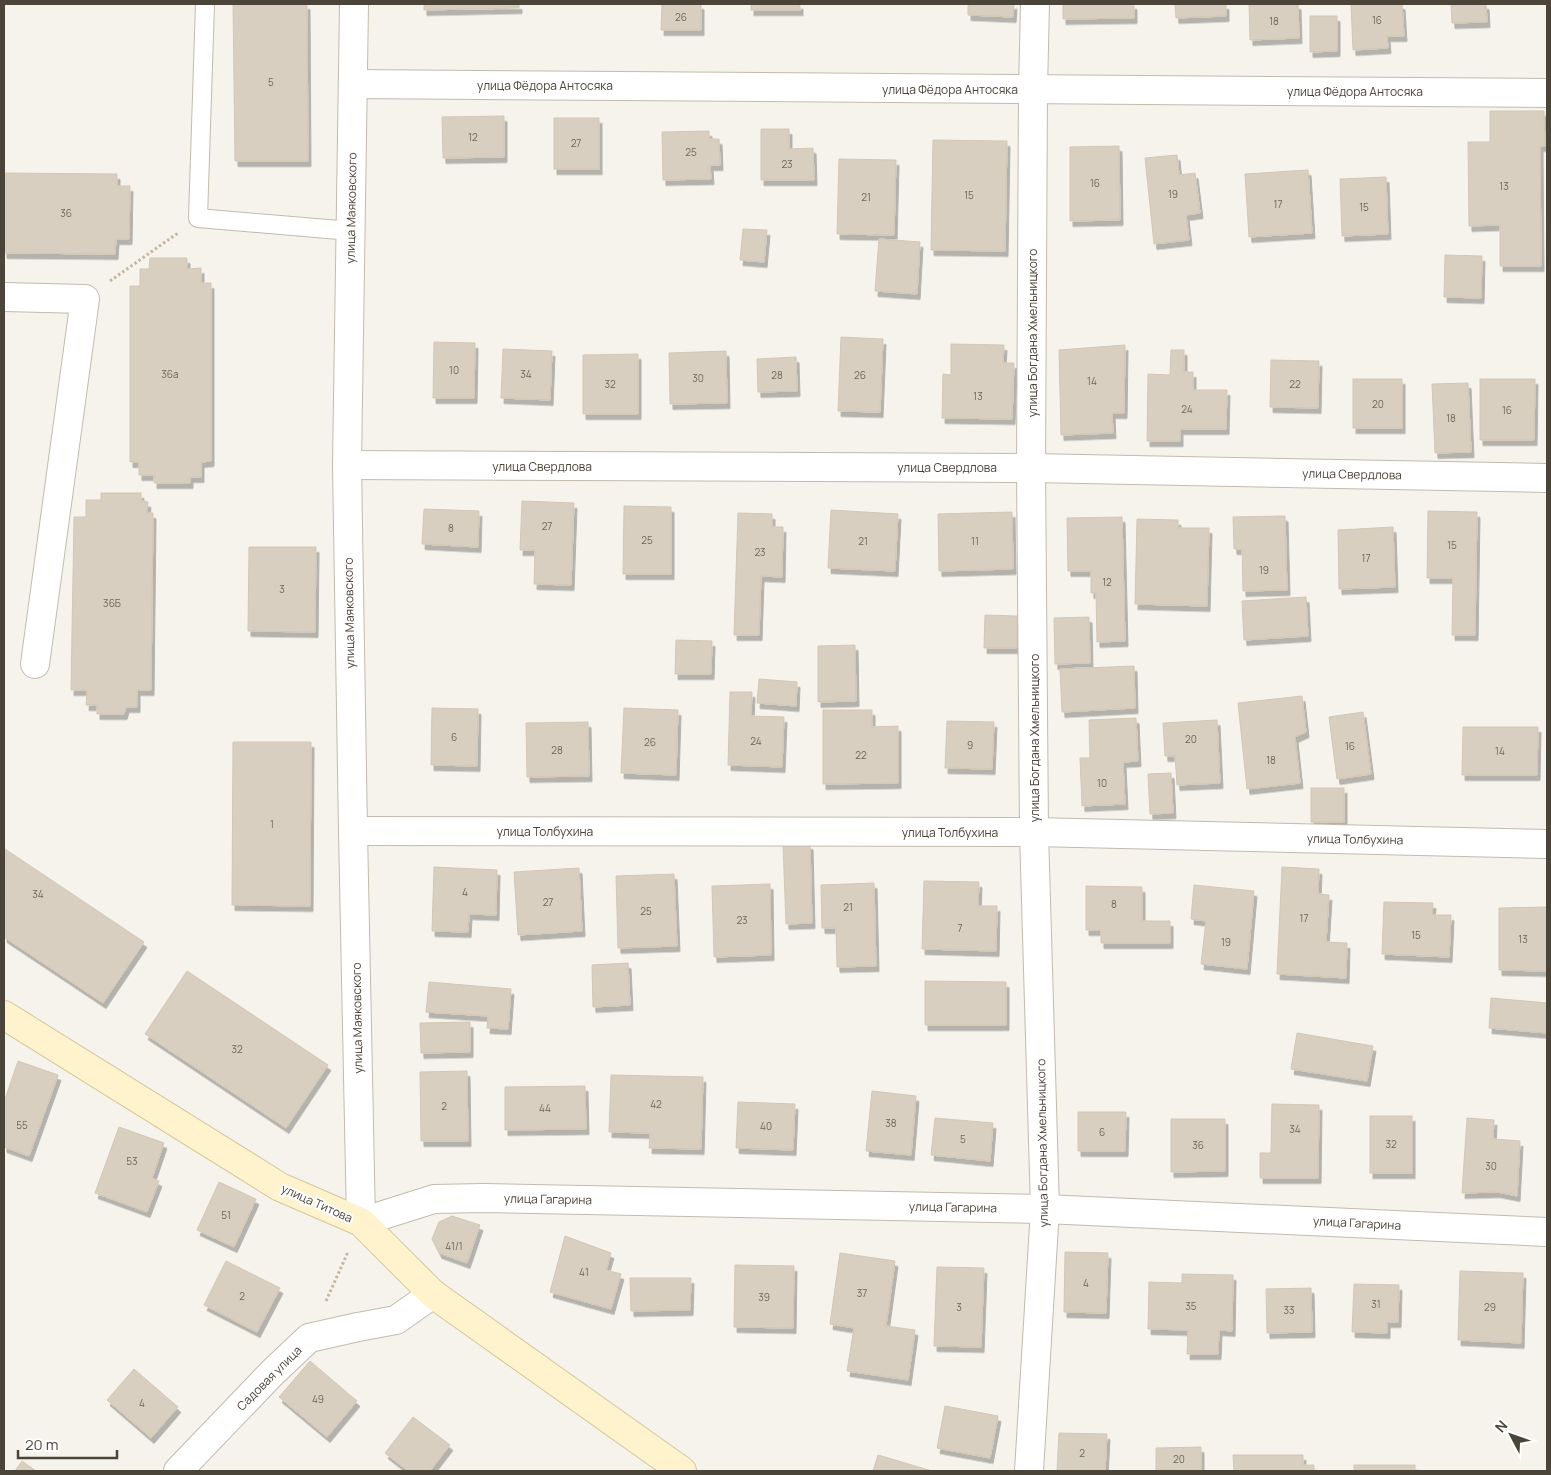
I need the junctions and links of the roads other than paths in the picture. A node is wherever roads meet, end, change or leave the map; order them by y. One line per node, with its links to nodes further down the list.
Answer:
1 (206, 4): 7 (lane)
2 (354, 4): 4 (street, улица Маяковского)
3 (1035, 4): 5 (street, улица Богдана Хмельницкого)
4 (354, 84): 5 (street, улица Фёдора Антосяка); 7 (street, улица Маяковского)
5 (1033, 89): 6 (street, улица Фёдора Антосяка); 10 (street, улица Богдана Хмельницкого)
6 (1547, 93)
7 (351, 231): 9 (street, улица Маяковского)
8 (4, 298): 12 (street)
9 (347, 465): 10 (street, улица Свердлова); 13 (street, улица Маяковского)
10 (1031, 468): 11 (street, улица Свердлова); 14 (street, улица Богдана Хмельницкого)
11 (1547, 478)
12 (35, 664)
13 (353, 831): 14 (street, улица Толбухина); 18 (street, улица Маяковского)
14 (1034, 832): 15 (street, улица Толбухина); 17 (street, улица Богдана Хмельницкого)
15 (1547, 844)
16 (4, 1015): 18 (street, улица Титова)
17 (1045, 1209): 18 (street, улица Гагарина); 19 (street, улица Гагарина); 23 (street, улица Богдана Хмельницкого)
18 (361, 1222): 20 (street, улица Титова)
19 (1547, 1232)
20 (433, 1294): 21 (street, Садовая улица); 22 (street, улица Титова)
21 (178, 1471)
22 (682, 1471)
23 (1029, 1471)

